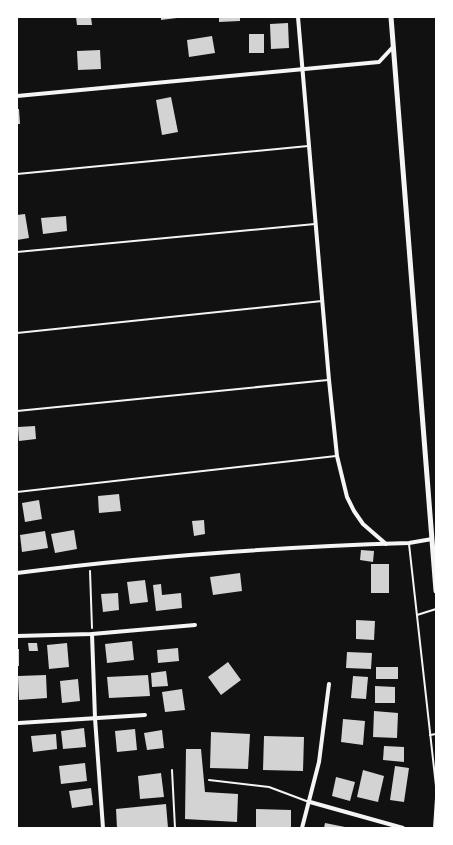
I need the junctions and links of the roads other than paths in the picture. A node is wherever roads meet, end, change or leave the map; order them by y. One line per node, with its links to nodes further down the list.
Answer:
1 (298, 17): 4 (street)
2 (391, 17): 3 (street)
3 (392, 48): 4 (street); 16 (street)
4 (302, 68): 5 (street); 6 (street)
5 (17, 96)
6 (309, 146): 7 (lane); 8 (street)
7 (17, 174)
8 (315, 224): 9 (lane); 10 (street)
9 (17, 252)
10 (322, 301): 11 (lane); 12 (street)
11 (17, 333)
12 (329, 380): 13 (lane); 14 (street)
13 (17, 411)
14 (337, 456): 15 (lane); 18 (street)
15 (17, 492)
16 (432, 539): 17 (street); 20 (street)
17 (409, 543): 18 (street); 22 (lane)
18 (386, 544): 19 (street)
19 (17, 572)
20 (436, 591)
21 (436, 609): 22 (lane)
22 (416, 615): 31 (lane)
23 (195, 625): 24 (street)
24 (92, 634): 25 (street); 28 (street)
25 (17, 636)
26 (329, 684): 36 (street)
27 (145, 715): 28 (street)
28 (95, 718): 29 (street); 37 (street)
29 (19, 723)
30 (436, 734): 31 (lane)
31 (430, 735): 34 (lane)
32 (172, 770): 38 (lane)
33 (210, 780): 36 (lane)
34 (436, 786)
35 (436, 798): 41 (lane)
36 (310, 802): 39 (street); 40 (street)
37 (103, 828)
38 (175, 828)
39 (302, 828)
40 (403, 828)
41 (434, 828)

